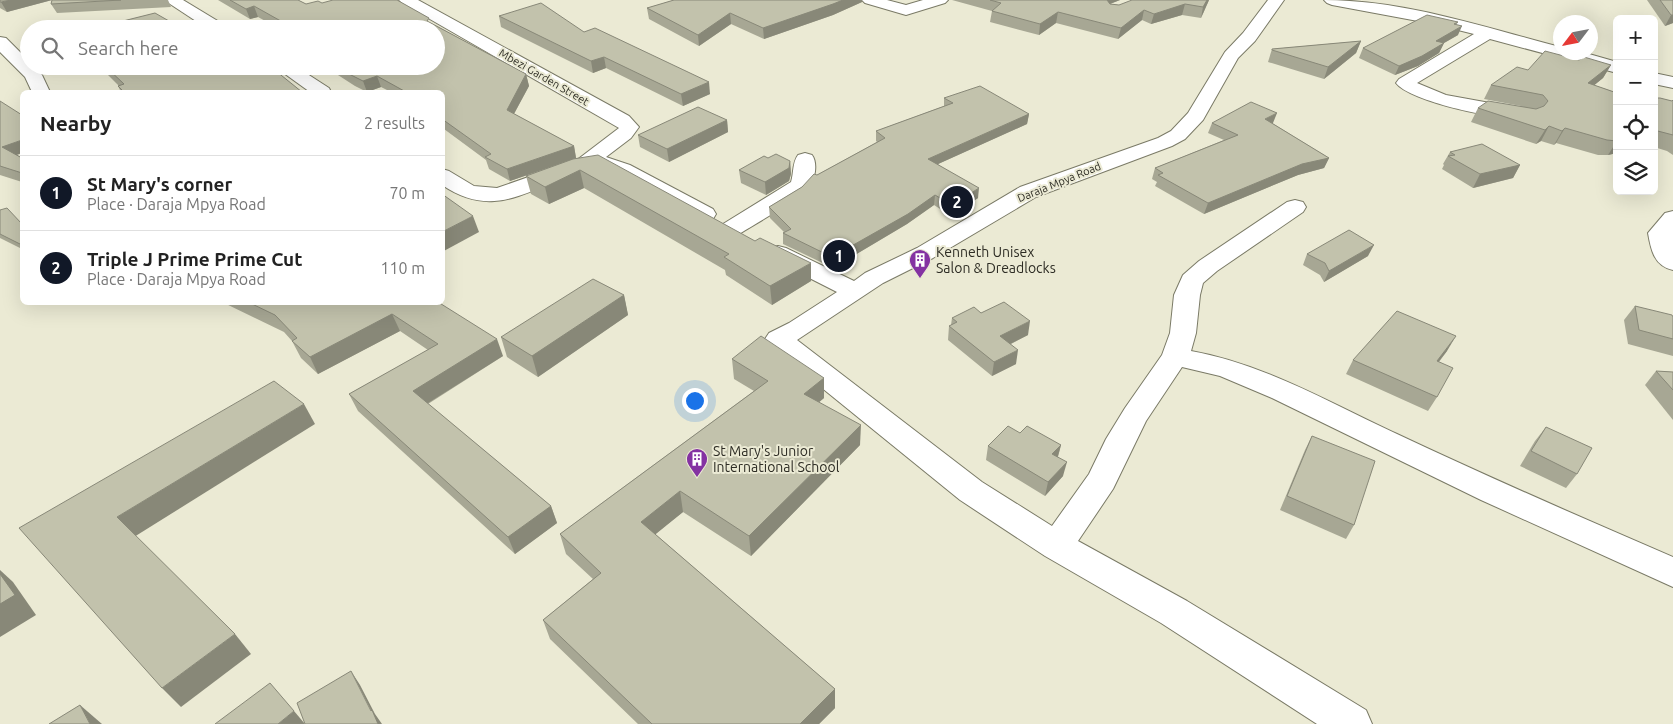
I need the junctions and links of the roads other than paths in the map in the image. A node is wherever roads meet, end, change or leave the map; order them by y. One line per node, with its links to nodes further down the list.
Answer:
1 (172, 0): 7 (street)
2 (407, 0): 8 (street, Mbezi Garden Street)
3 (870, 0): 4 (street)
4 (940, 0)
5 (1276, 0): 30 (street, Daraja Mpya Road)
6 (1332, 0): 10 (street)
7 (205, 20)
8 (443, 20)
9 (445, 21): 24 (street, Mbezi Garden Street)
10 (1488, 33): 12 (street); 22 (street)
11 (0, 42): 14 (street)
12 (1553, 50)
13 (1589, 60): 15 (street)
14 (20, 62)
15 (1613, 67)
16 (33, 75): 20 (street)
17 (296, 75): 21 (street)
18 (1658, 79): 19 (street)
19 (1673, 83)
20 (40, 90)
21 (319, 90)
22 (1528, 115)
23 (805, 159): 28 (street)
24 (584, 164): 25 (street); 28 (street)
25 (445, 177)
26 (1295, 207): 31 (street)
27 (1673, 218): 29 (street)
28 (731, 229): 30 (street)
29 (1673, 263)
30 (855, 291): 32 (street, Daraja Mpya Road)
31 (1175, 357): 32 (street); 33 (street)
32 (1057, 546): 34 (street)
33 (1673, 572)
34 (1352, 724)

